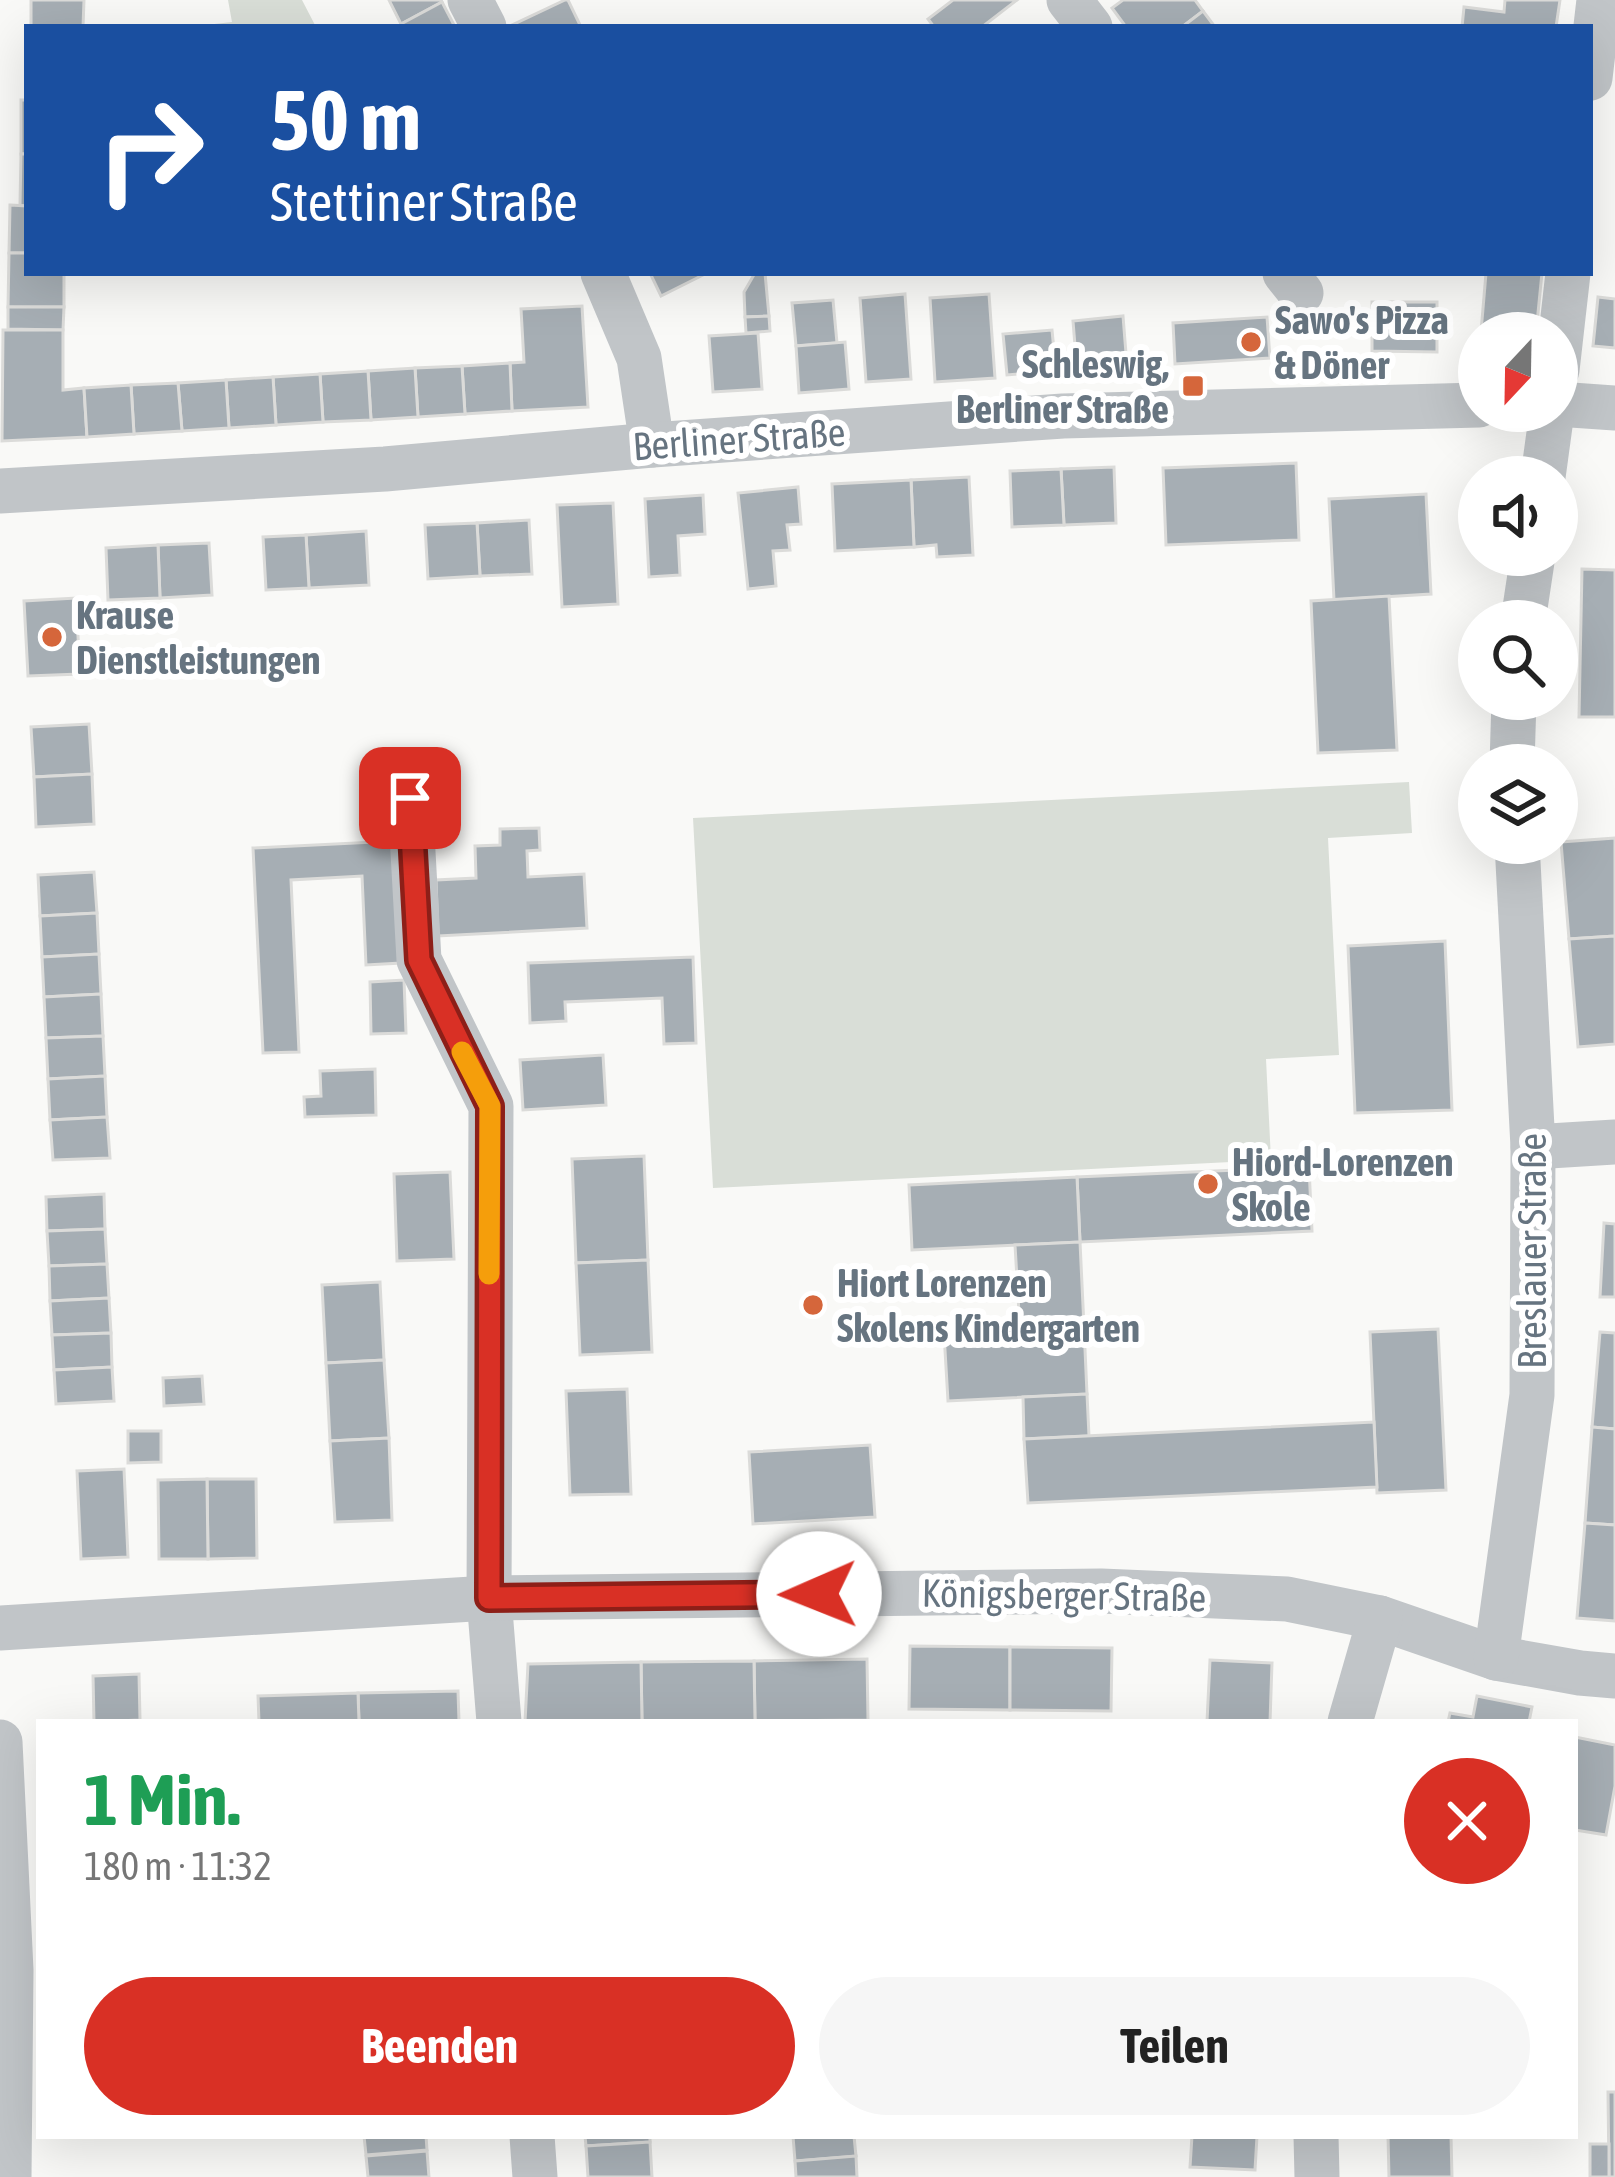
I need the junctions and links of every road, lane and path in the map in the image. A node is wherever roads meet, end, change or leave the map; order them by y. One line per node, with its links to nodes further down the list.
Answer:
1 (1069, 0): 3 (street)
2 (1599, 0): 4 (street)
3 (1088, 24)
4 (1593, 52)
5 (604, 276): 11 (street)
6 (1568, 276): 7 (street)
7 (1564, 312)
8 (1458, 406): 11 (street, Berliner Straße)
9 (1578, 407): 10 (street)
10 (1615, 408)
11 (652, 446): 12 (street, Berliner Straße)
12 (0, 491)
13 (410, 798): 17 (street)
14 (1518, 864): 16 (street, Breslauer Straße)
15 (1615, 1142): 16 (street)
16 (1533, 1147): 20 (street, Breslauer Straße)
17 (489, 1598): 18 (street, Königsberger Straße); 19 (street, Königsberger Straße); 22 (street)
18 (1380, 1618): 20 (street, Königsberger Straße); 23 (street)
19 (0, 1628)
20 (1496, 1658): 21 (street, Königsberger Straße)
21 (1615, 1676)
22 (499, 1719)
23 (1351, 1719)
24 (0, 1742): 27 (street)
25 (532, 2139): 28 (street)
26 (1316, 2139): 29 (street)
27 (9, 2177)
28 (535, 2177)
29 (1317, 2177)

